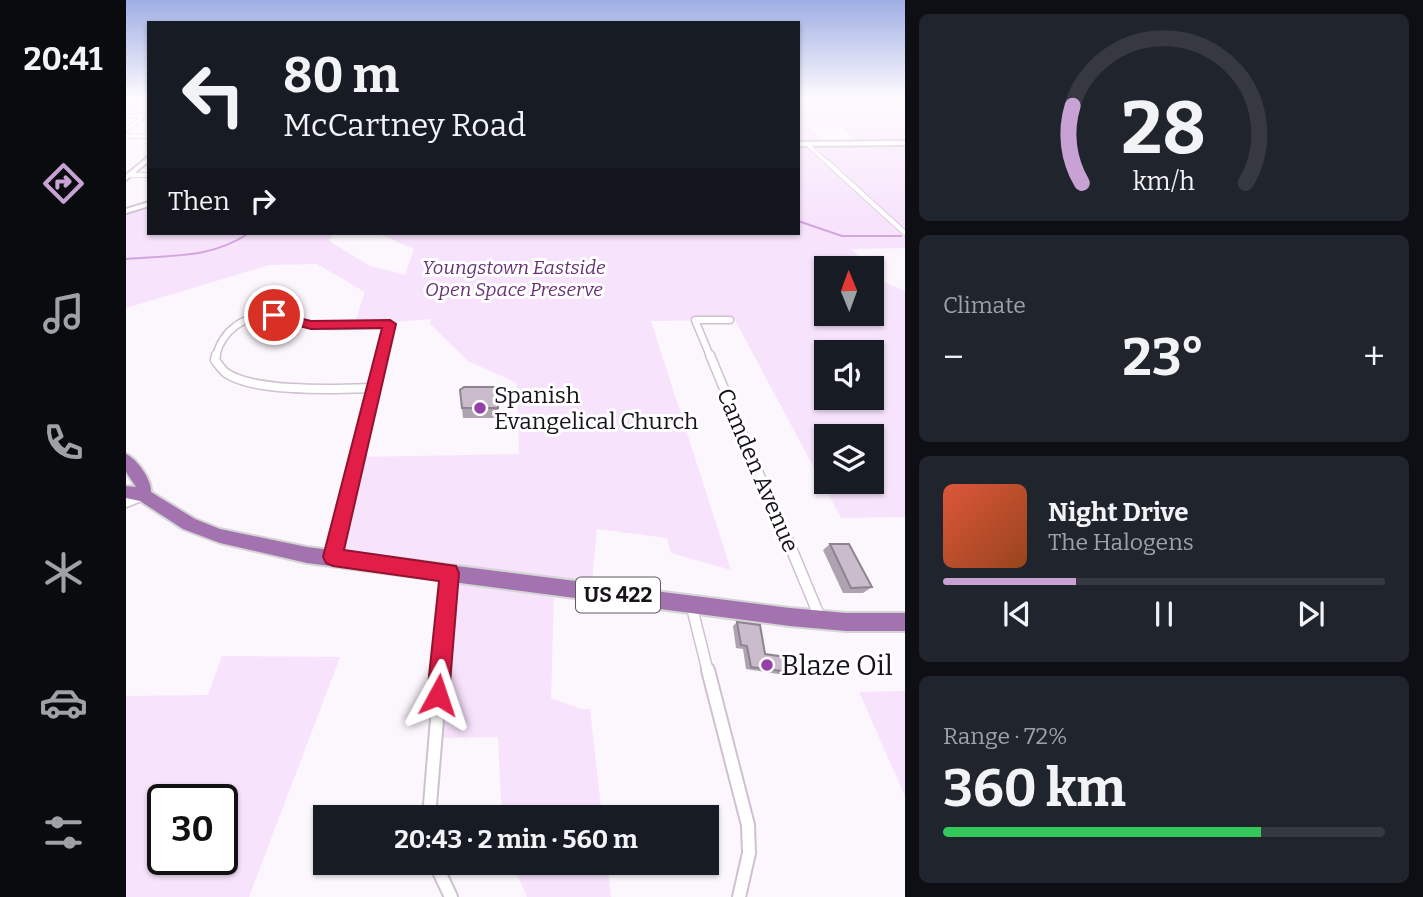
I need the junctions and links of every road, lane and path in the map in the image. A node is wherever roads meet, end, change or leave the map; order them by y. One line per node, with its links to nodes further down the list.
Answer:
1 (905, 143): 3 (street)
2 (800, 144): 3 (street)
3 (807, 144): 10 (street)
4 (147, 161): 6 (street)
5 (147, 175): 6 (street)
6 (127, 176)
7 (147, 205): 9 (street)
8 (147, 211): 9 (street)
9 (126, 213)
10 (905, 233)
11 (730, 320): 20 (street, Camden Avenue)
12 (374, 388): 12 (street); 17 (street)
13 (126, 460): 15 (highway)
14 (126, 492): 15 (highway, US 422)
15 (143, 495): 16 (street); 17 (highway, US 422)
16 (126, 502)
17 (333, 557): 18 (highway, US 422)
18 (449, 573): 19 (highway, US 422); 22 (street)
19 (691, 604): 20 (highway, US 422); 25 (street)
20 (821, 620): 21 (highway, US 422)
21 (905, 622)
22 (430, 805)
23 (441, 875): 24 (street)
24 (451, 897)
25 (739, 897)

